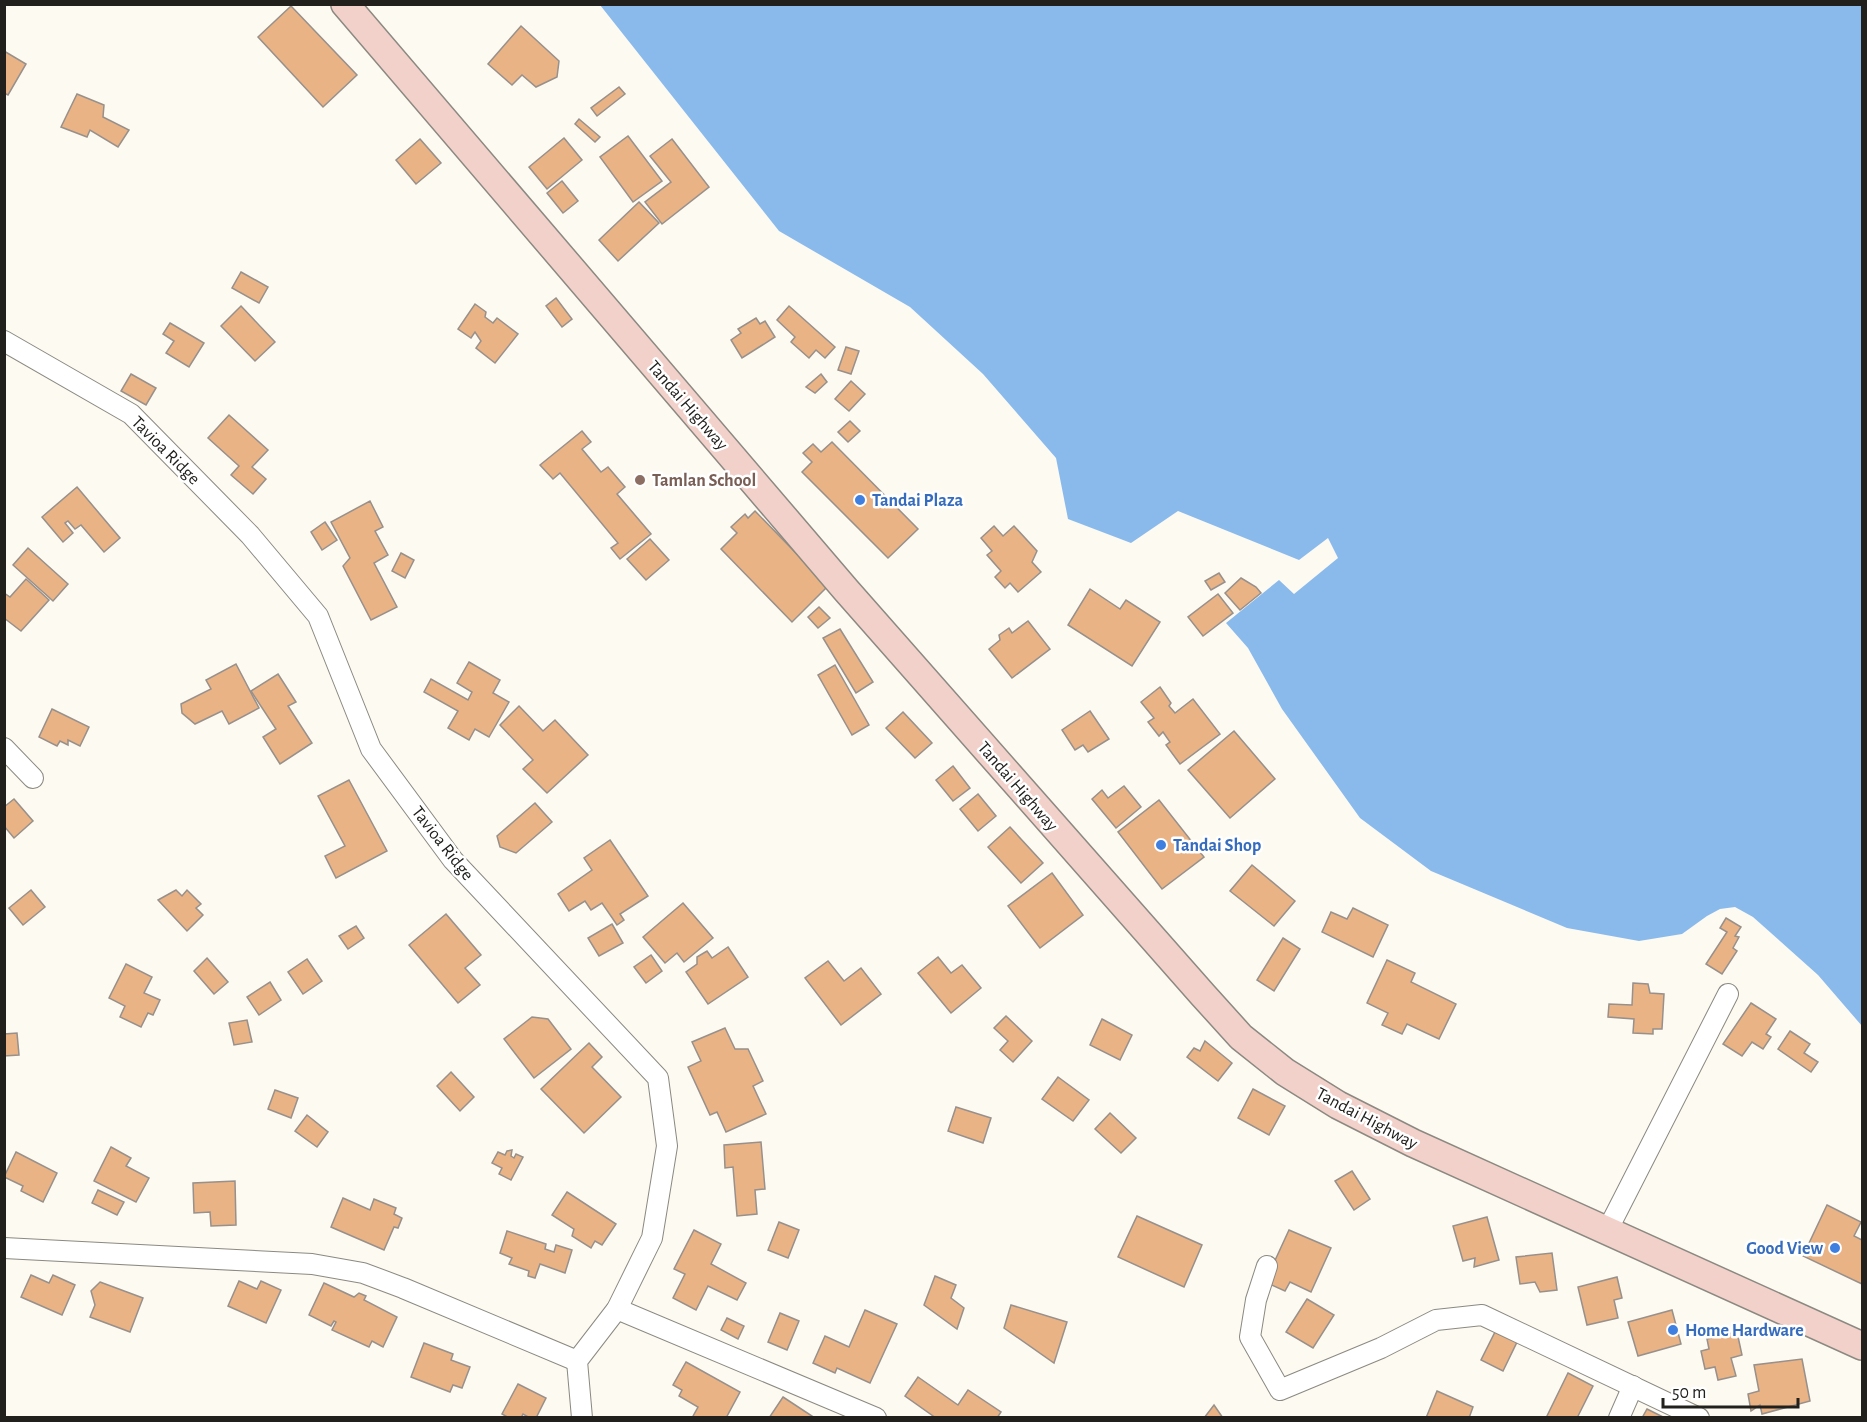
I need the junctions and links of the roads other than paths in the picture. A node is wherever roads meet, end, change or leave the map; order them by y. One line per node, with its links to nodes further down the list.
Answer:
1 (345, 4): 6 (main road, Tandai Highway)
2 (4, 341): 9 (street, Tavioa Ridge)
3 (4, 748): 4 (street)
4 (33, 778)
5 (1728, 994): 6 (street)
6 (1607, 1231): 10 (main road, Tandai Highway)
7 (4, 1248): 11 (street)
8 (1267, 1266): 12 (street)
9 (617, 1309): 11 (street, Tavioa Ridge); 14 (street)
10 (1863, 1346)
11 (576, 1361): 13 (street)
12 (1633, 1386): 15 (street); 16 (street)
13 (582, 1418)
14 (876, 1418)
15 (1619, 1418)
16 (1699, 1418)

